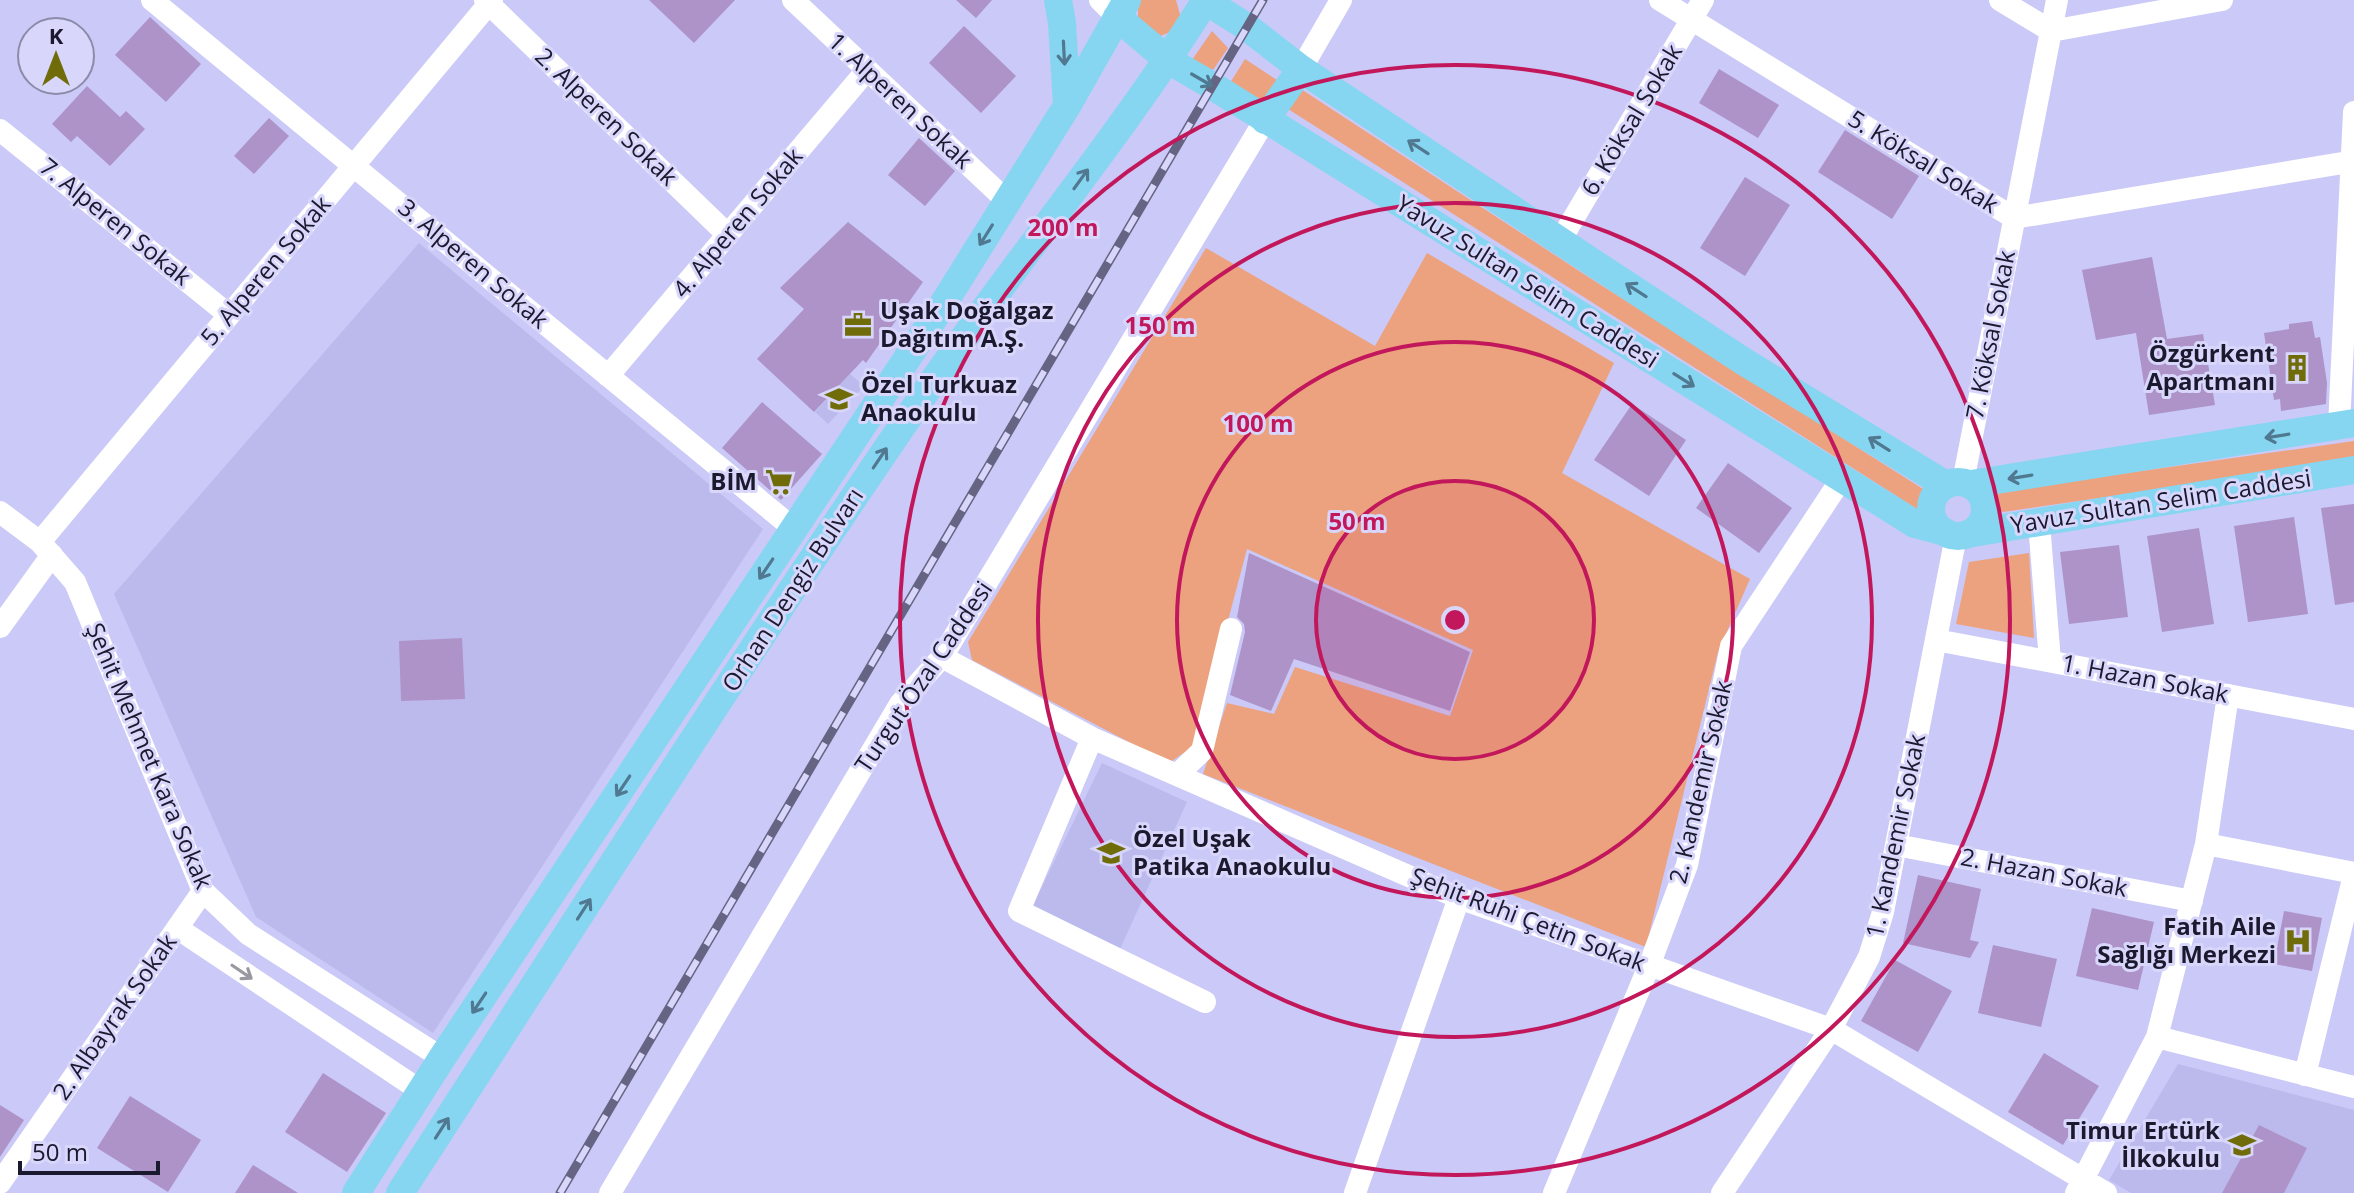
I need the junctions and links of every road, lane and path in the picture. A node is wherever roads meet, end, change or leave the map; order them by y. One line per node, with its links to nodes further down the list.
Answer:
1 (152, 0): 22 (street, 3. Alperen Sokak)
2 (793, 0): 16 (street, 1. Alperen Sokak)
3 (1058, 0): 17 (main road, one-way to 17)
4 (1205, 0): 14 (main road, Orhan Dengiz Bulvarı); 15 (main road, Yavuz Sultan Selim Caddesi)
5 (1341, 0): 15 (street)
6 (1660, 0): 12 (street, 5. Köksal Sokak)
7 (2000, 0): 13 (street)
8 (2057, 0): 13 (street, 7. Köksal Sokak)
9 (2222, 0): 13 (street)
10 (489, 1): 22 (street, 5. Alperen Sokak); 25 (street, 2. Alperen Sokak)
11 (1114, 6): 14 (main road, Yavuz Sultan Selim Caddesi); 17 (main road, Orhan Dengiz Bulvarı)
12 (1698, 10): 24 (street, 5. Köksal Sokak); 26 (street, 6. Köksal Sokak)
13 (2051, 31): 24 (street, 7. Köksal Sokak)
14 (1168, 60): 19 (main road, Yavuz Sultan Selim Caddesi, one-way to 19); 65 (main road, Orhan Dengiz Bulvarı, one-way to 14)
15 (1301, 69): 19 (main road); 26 (main road, Yavuz Sultan Selim Caddesi, one-way to 15)
16 (867, 70): 23 (street, 1. Alperen Sokak); 25 (street, 4. Alperen Sokak)
17 (1067, 106): 23 (main road, Orhan Dengiz Bulvarı)
18 (2354, 112): 21 (street)
19 (1265, 120): 31 (main road, Yavuz Sultan Selim Caddesi, one-way to 31); 41 (street, Turgut Özal Caddesi)
20 (0, 130): 27 (street, 7. Alperen Sokak)
21 (2353, 161): 24 (street, 5. Köksal Sokak); 29 (street)
22 (354, 166): 27 (street, 5. Alperen Sokak); 28 (street, 3. Alperen Sokak)
23 (1008, 202): 35 (main road, Orhan Dengiz Bulvarı, one-way to 35)
24 (2014, 218): 32 (street, 7. Köksal Sokak)
25 (728, 235): 28 (street, 4. Alperen Sokak)
26 (1560, 241): 32 (main road, Yavuz Sultan Selim Caddesi, one-way to 26)
27 (229, 315): 37 (street, 5. Alperen Sokak)
28 (608, 376): 35 (street, 3. Alperen Sokak)
29 (2346, 424): 32 (main road, Yavuz Sultan Selim Caddesi, one-way to 32)
30 (2354, 470): 34 (main road, Yavuz Sultan Selim Caddesi)
31 (1842, 478): 36 (main road, Yavuz Sultan Selim Caddesi); 54 (street, 2. Kandemir Sokak)
32 (1960, 484): 36 (main road); 36 (main road)
33 (0, 512): 37 (street, Şehit Mehmet Kara Sokak)
34 (2039, 523): 36 (main road, Yavuz Sultan Selim Caddesi); 42 (street)
35 (793, 528): 58 (main road, Orhan Dengiz Bulvarı, one-way to 58)
36 (1956, 534): 40 (street, 1. Kandemir Sokak)
37 (46, 548): 38 (street, 5. Alperen Sokak); 50 (street, Şehit Mehmet Kara Sokak)
38 (0, 627)
39 (1231, 629): 46 (street)
40 (1936, 640): 42 (street, 1. Hazan Sokak); 48 (street, 1. Kandemir Sokak)
41 (942, 657): 45 (street, Şehit Ruhi Çetin Sokak); 66 (street, Turgut Özal Caddesi)
42 (2050, 661): 43 (street, 1. Hazan Sokak)
43 (2228, 695): 44 (street, 1. Hazan Sokak); 47 (street)
44 (2354, 719)
45 (1092, 738): 46 (street, Şehit Ruhi Çetin Sokak); 55 (street)
46 (1178, 774): 51 (street, Şehit Ruhi Çetin Sokak)
47 (2206, 844): 49 (street); 52 (street)
48 (1896, 845): 52 (street, 2. Hazan Sokak); 56 (street, 1. Kandemir Sokak)
49 (2354, 874): 59 (street)
50 (203, 891): 53 (street, 2. Albayrak Sokak); 58 (street, Şehit Mehmet Kara Sokak)
51 (1459, 898): 54 (street, Şehit Ruhi Çetin Sokak); 67 (street)
52 (2192, 901): 57 (street)
53 (177, 928): 61 (street, one-way to 61); 62 (street, 2. Albayrak Sokak)
54 (1649, 966): 56 (street, Şehit Ruhi Çetin Sokak); 68 (street, 2. Kandemir Sokak)
55 (1205, 1002)
56 (1831, 1029): 63 (street, Şehit Ruhi Çetin Sokak); 69 (street, 1. Kandemir Sokak)
57 (2157, 1037): 59 (street); 63 (street)
58 (442, 1058): 61 (main road, Orhan Dengiz Bulvarı)
59 (2305, 1075): 60 (street)
60 (2354, 1087)
61 (421, 1091): 64 (main road, Orhan Dengiz Bulvarı)
62 (0, 1183)
63 (2080, 1186): 70 (street, Şehit Ruhi Çetin Sokak)
64 (356, 1193)
65 (400, 1193)
66 (610, 1193)
67 (1355, 1193)
68 (1554, 1193)
69 (1722, 1193)
70 (2106, 1193)

